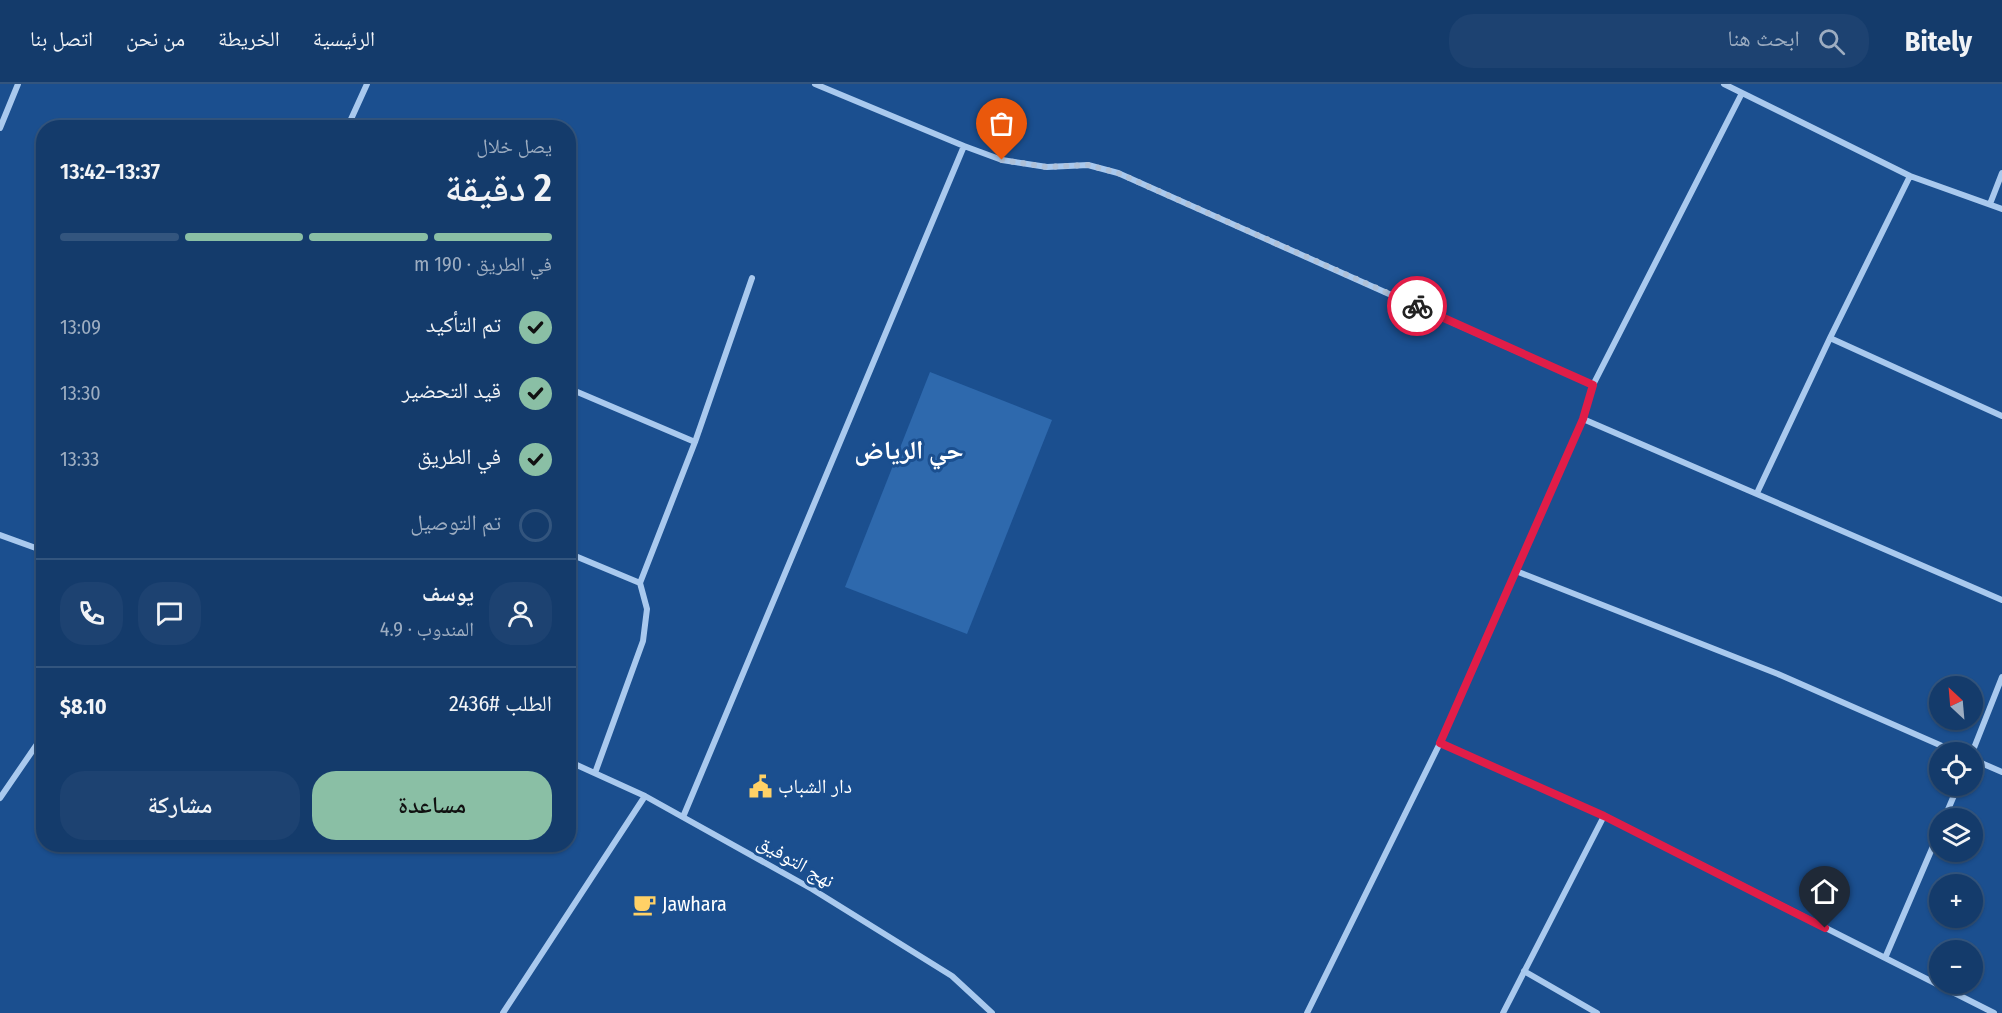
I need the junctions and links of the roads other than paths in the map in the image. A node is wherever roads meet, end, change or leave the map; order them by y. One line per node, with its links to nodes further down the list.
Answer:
1 (18, 84): 7 (street)
2 (367, 84): 6 (street)
3 (815, 84): 8 (street)
4 (1724, 84): 5 (street)
5 (1742, 93): 10 (street); 15 (street)
6 (351, 120)
7 (0, 128)
8 (964, 146): 15 (street); 39 (street)
9 (2002, 173): 11 (street)
10 (1910, 176): 11 (street); 14 (street)
11 (1990, 204): 12 (street)
12 (2002, 209)
13 (752, 278): 19 (street)
14 (1830, 338): 17 (street); 20 (street)
15 (1593, 385): 18 (street)
16 (576, 391): 19 (street)
17 (2002, 416)
18 (1583, 419): 20 (street); 24 (street)
19 (695, 442): 25 (street)
20 (1757, 493): 26 (street)
21 (0, 535): 22 (street)
22 (36, 548)
23 (576, 557): 25 (street)
24 (1515, 571): 28 (street); 30 (street)
25 (640, 583): 35 (street)
26 (2002, 600)
27 (2002, 677): 29 (street)
28 (1933, 742)
29 (1976, 742)
30 (1440, 743): 38 (street); 45 (street)
31 (36, 746): 37 (street)
32 (1983, 764): 34 (street)
33 (576, 765): 35 (street, نهج التوفيق)
34 (2002, 772)
35 (595, 773): 36 (street, نهج التوفيق)
36 (645, 796): 39 (street, نهج التوفيق); 43 (street)
37 (0, 798)
38 (1604, 816): 41 (street); 42 (street)
39 (683, 817): 44 (street, نهج التوفيق)
40 (1929, 856): 41 (street)
41 (1885, 958): 48 (street)
42 (1524, 971): 46 (street); 47 (street)
43 (503, 1013)
44 (992, 1013)
45 (1307, 1013)
46 (1503, 1013)
47 (1597, 1013)
48 (1994, 1013)

